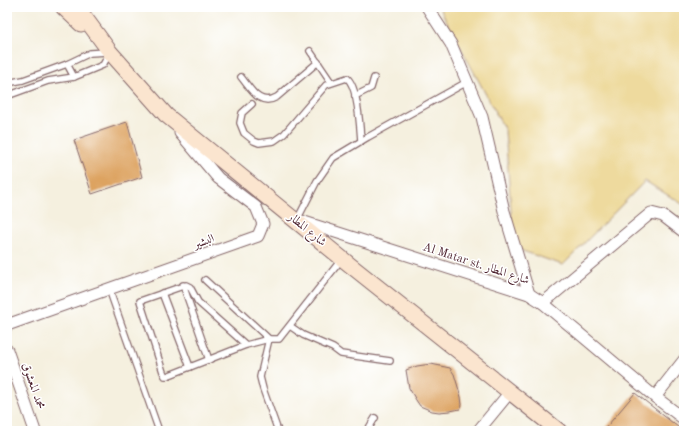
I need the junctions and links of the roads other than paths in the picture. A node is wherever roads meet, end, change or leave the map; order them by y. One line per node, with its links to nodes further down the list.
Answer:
1 (63, 7): 5 (main road)
2 (77, 7): 5 (main road, شارع المطار)
3 (428, 7): 13 (street)
4 (310, 51): 6 (lane)
5 (110, 52): 7 (lane); 8 (lane); 19 (main road, شارع المطار)
6 (318, 62): 9 (lane); 12 (lane)
7 (68, 64): 8 (lane); 11 (lane)
8 (74, 77): 15 (lane)
9 (241, 77)
10 (374, 78): 17 (lane)
11 (23, 80): 14 (lane); 15 (lane)
12 (331, 82): 17 (lane); 18 (lane)
13 (467, 82): 20 (lane); 28 (street)
14 (7, 83)
15 (26, 89): 16 (lane)
16 (7, 96)
17 (355, 96): 20 (lane)
18 (252, 104)
19 (166, 115): 21 (main road, شارع المطار); 26 (street, البشير)
20 (361, 141): 21 (lane)
21 (295, 219): 23 (main road, شارع المطار); 28 (street, Al Matar st. شارع المطار)
22 (684, 232): 29 (street)
23 (342, 259): 31 (lane); 39 (main road, شارع المطار)
24 (204, 280): 32 (lane)
25 (183, 285): 27 (lane); 33 (lane); 35 (lane)
26 (109, 289): 30 (street, البشير); 44 (lane)
27 (162, 293): 38 (lane); 38 (lane)
28 (529, 294): 29 (street, Al Matar st. شارع المطار)
29 (544, 303): 40 (street, Al Matar st. شارع المطار)
30 (7, 325)
31 (290, 326): 32 (lane); 37 (lane)
32 (269, 339): 33 (lane); 45 (lane)
33 (246, 345): 35 (lane)
34 (7, 350): 43 (street, محمد المعشوق)
35 (209, 360): 38 (lane)
36 (684, 360): 40 (street)
37 (390, 362)
38 (190, 367)
39 (510, 392): 47 (street); 48 (main road, شارع المطار)
40 (655, 397): 42 (street, Al Matar st. شارع المطار)
41 (375, 418): 46 (lane)
42 (684, 419)
43 (35, 431)
44 (159, 431)
45 (278, 431)
46 (367, 431)
47 (478, 431)
48 (559, 431)

